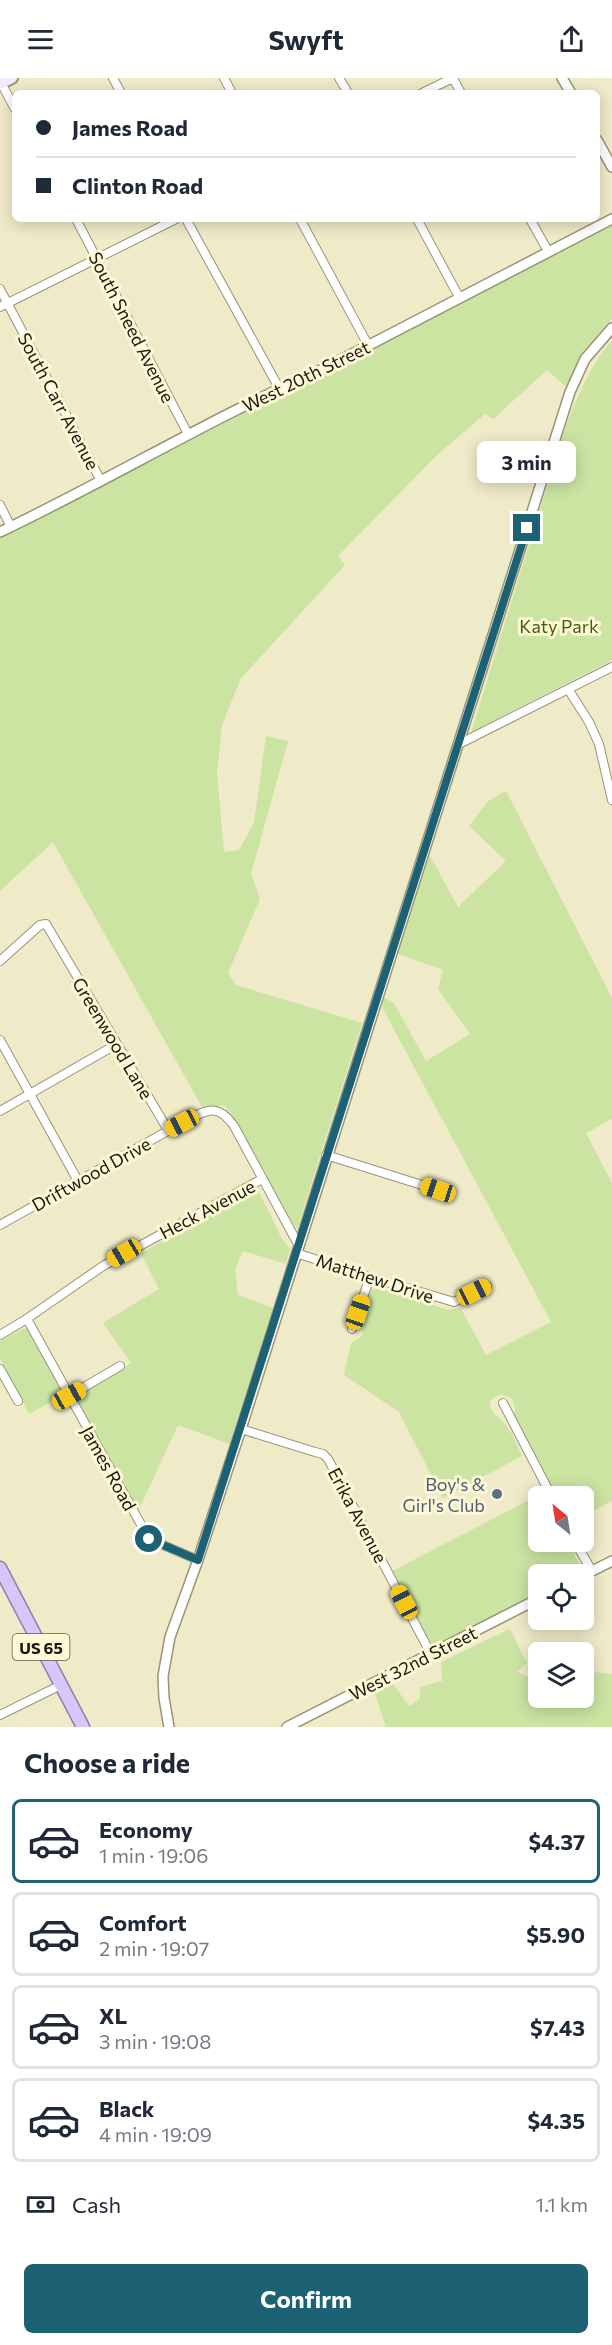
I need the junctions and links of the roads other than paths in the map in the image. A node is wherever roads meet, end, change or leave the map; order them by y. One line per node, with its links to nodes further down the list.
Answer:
1 (12, 78): 3 (main road)
2 (453, 78): 4 (street)
3 (0, 83): 5 (street)
4 (428, 90)
5 (12, 104)
6 (600, 145): 7 (street)
7 (612, 167)
8 (612, 219): 15 (street, West 20th Street)
9 (78, 222): 16 (street, South Sneed Avenue)
10 (170, 222): 16 (street)
11 (188, 222): 22 (street)
12 (302, 222): 21 (street)
13 (419, 222): 18 (street)
14 (532, 222): 15 (street)
15 (548, 251): 18 (street, West 20th Street)
16 (97, 258): 19 (street); 23 (street, South Sneed Avenue)
17 (0, 289): 19 (street, South Carr Avenue)
18 (459, 297): 21 (street, West 20th Street)
19 (4, 305): 24 (street, South Carr Avenue)
20 (612, 328): 30 (street)
21 (368, 345): 22 (street, West 20th Street)
22 (279, 388): 23 (street, West 20th Street)
23 (188, 434): 24 (street, West 20th Street)
24 (101, 481): 26 (street, West 20th Street)
25 (0, 505): 26 (street)
26 (11, 527): 27 (street, West 20th Street)
27 (0, 532)
28 (612, 667): 29 (street)
29 (568, 689): 30 (street); 31 (street)
30 (459, 744): 38 (street)
31 (612, 800)
32 (0, 961): 34 (street, Greenwood Lane)
33 (0, 1040): 35 (street)
34 (117, 1044): 35 (street); 37 (street, Greenwood Lane)
35 (30, 1094): 36 (street); 40 (street)
36 (0, 1111)
37 (168, 1130): 39 (street, Driftwood Drive); 40 (street, Driftwood Drive)
38 (326, 1155): 41 (street); 43 (street)
39 (262, 1179): 43 (street); 46 (street, Heck Avenue)
40 (78, 1181): 42 (street, Driftwood Drive)
41 (438, 1190)
42 (0, 1225)
43 (297, 1249): 44 (street, Matthew Drive); 54 (street)
44 (370, 1277): 45 (street, Matthew Drive); 47 (street)
45 (487, 1286)
46 (27, 1319): 48 (street, Heck Avenue); 51 (street, James Road)
47 (352, 1329)
48 (0, 1335)
49 (120, 1365): 51 (street)
50 (0, 1369): 52 (street)
51 (69, 1396): 56 (street, James Road)
52 (18, 1401)
53 (503, 1403): 55 (street)
54 (241, 1429): 56 (street); 61 (street, Erika Avenue)
55 (546, 1486)
56 (198, 1560): 65 (street)
57 (612, 1561): 59 (street)
58 (0, 1568): 62 (highway, US 65)
59 (594, 1570)
60 (528, 1604): 61 (street, West 32nd Street)
61 (431, 1654): 66 (street, West 32nd Street)
62 (61, 1685): 63 (street); 64 (highway, US 65)
63 (0, 1715)
64 (83, 1727)
65 (169, 1727)
66 (287, 1727)

